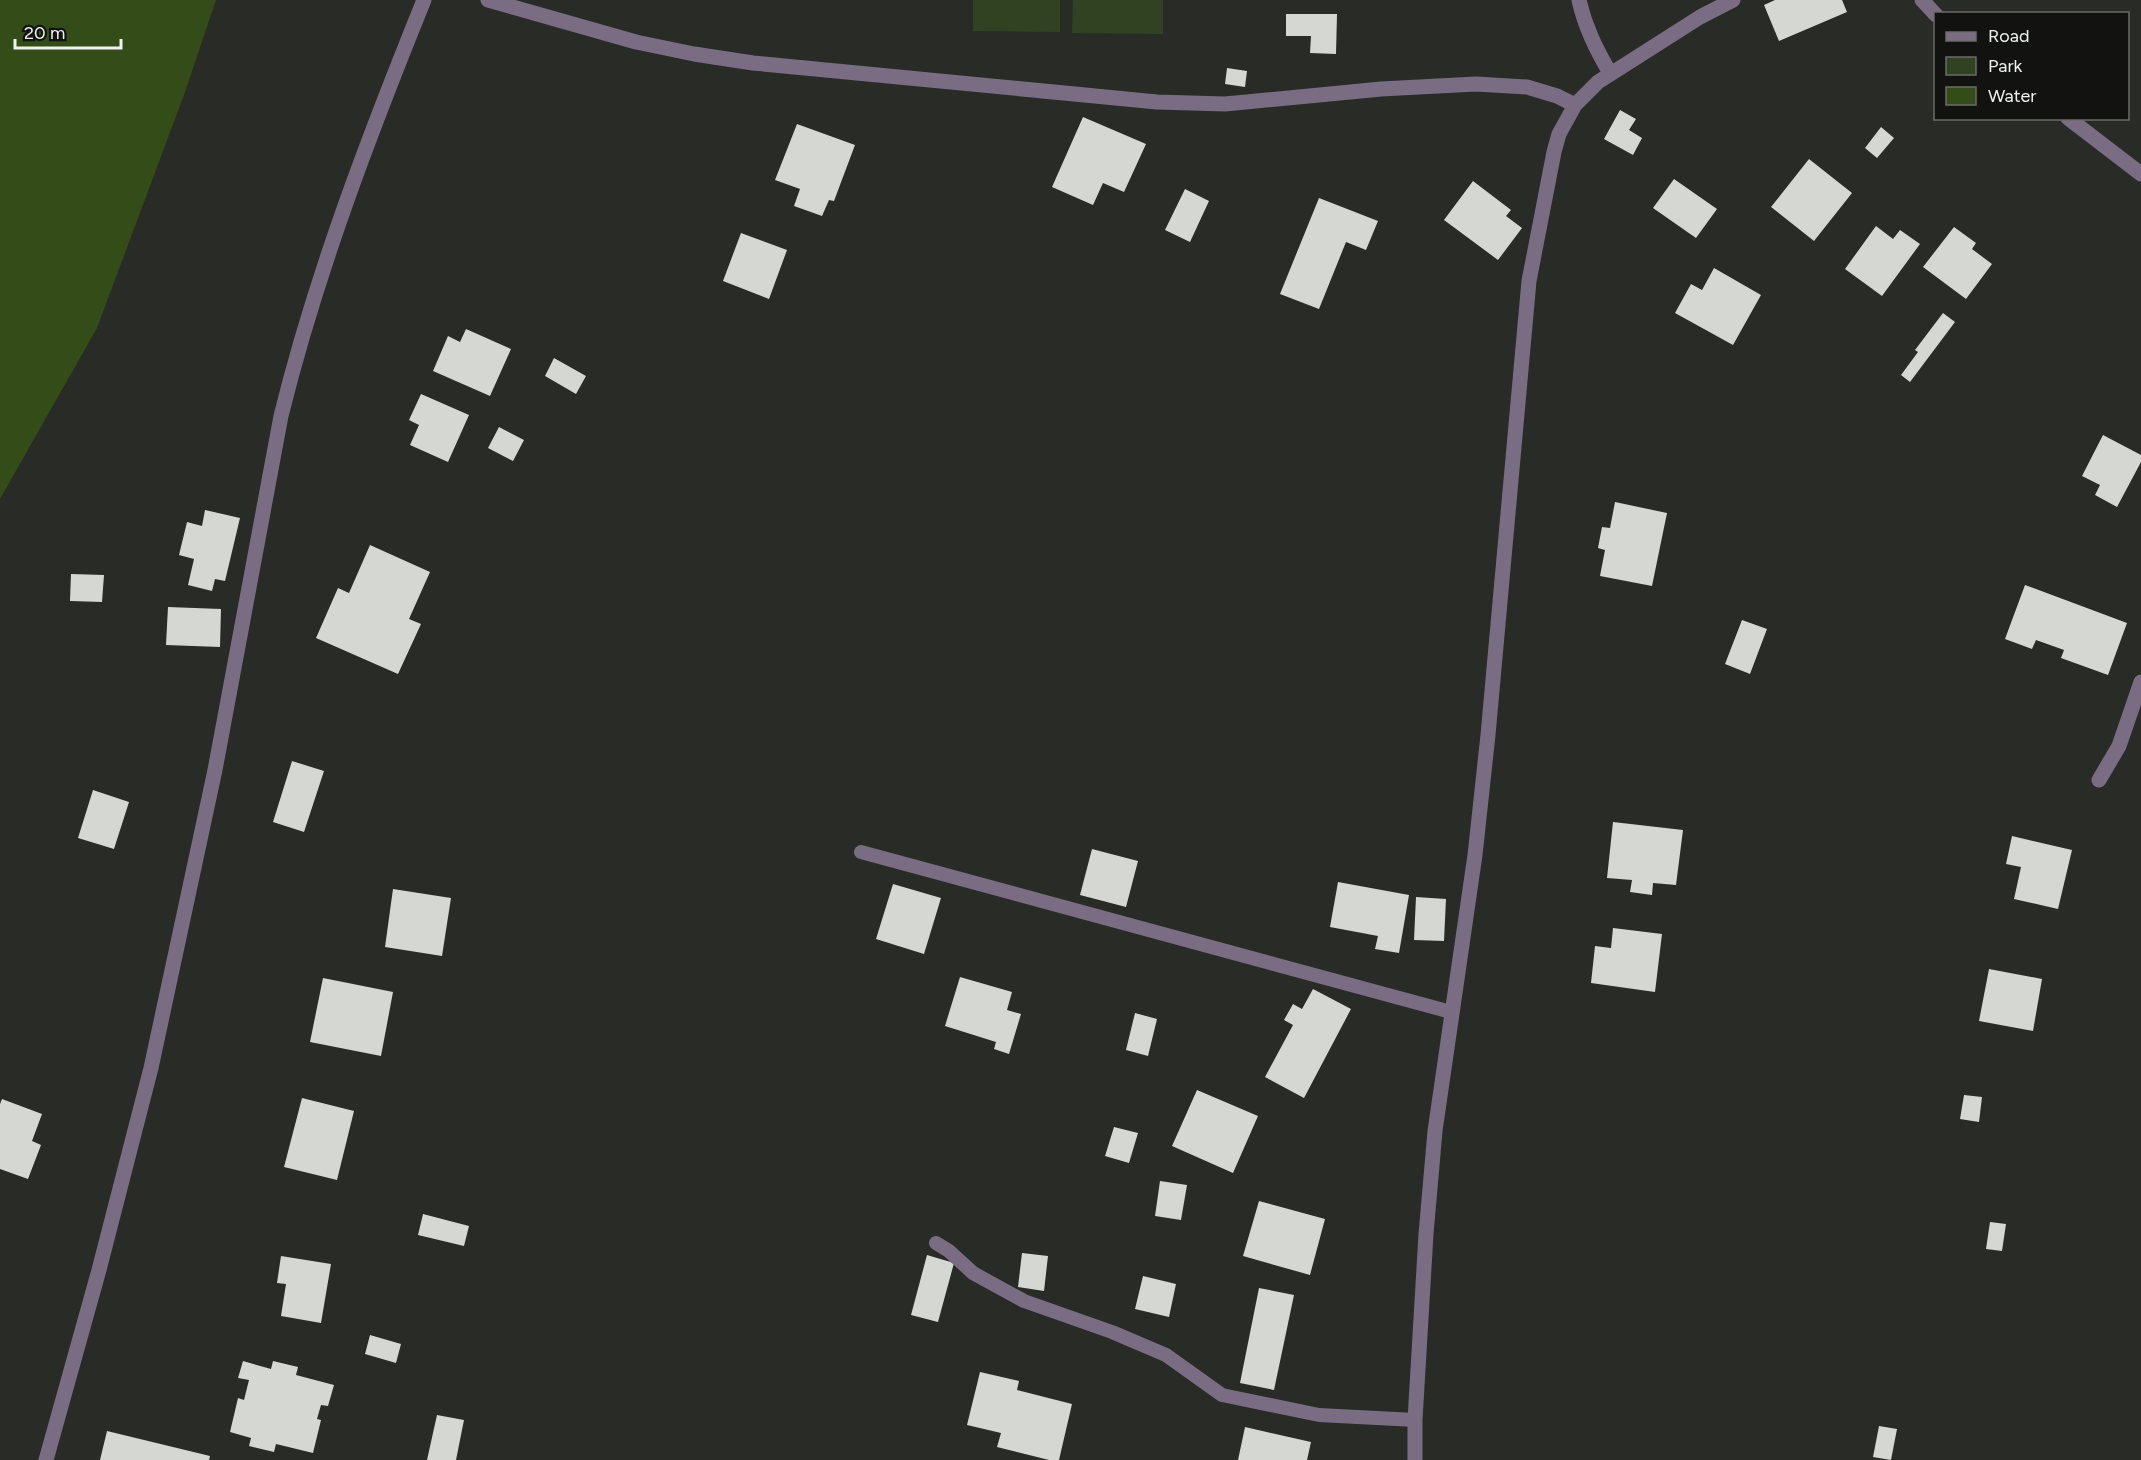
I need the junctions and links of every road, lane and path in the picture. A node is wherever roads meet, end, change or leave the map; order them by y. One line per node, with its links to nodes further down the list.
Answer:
1 (424, 0): 17 (street)
2 (488, 0): 8 (street)
3 (1579, 0): 7 (street)
4 (1733, 0): 7 (street)
5 (1922, 0): 6 (street)
6 (1934, 14)
7 (1610, 73): 8 (street)
8 (1575, 105): 14 (street)
9 (2071, 120): 10 (street)
10 (2141, 174)
11 (2141, 682): 12 (street)
12 (2099, 780)
13 (861, 852): 14 (lane)
14 (1451, 1012): 16 (street)
15 (936, 1243): 16 (lane)
16 (1415, 1420): 18 (street)
17 (46, 1460)
18 (1415, 1460)

